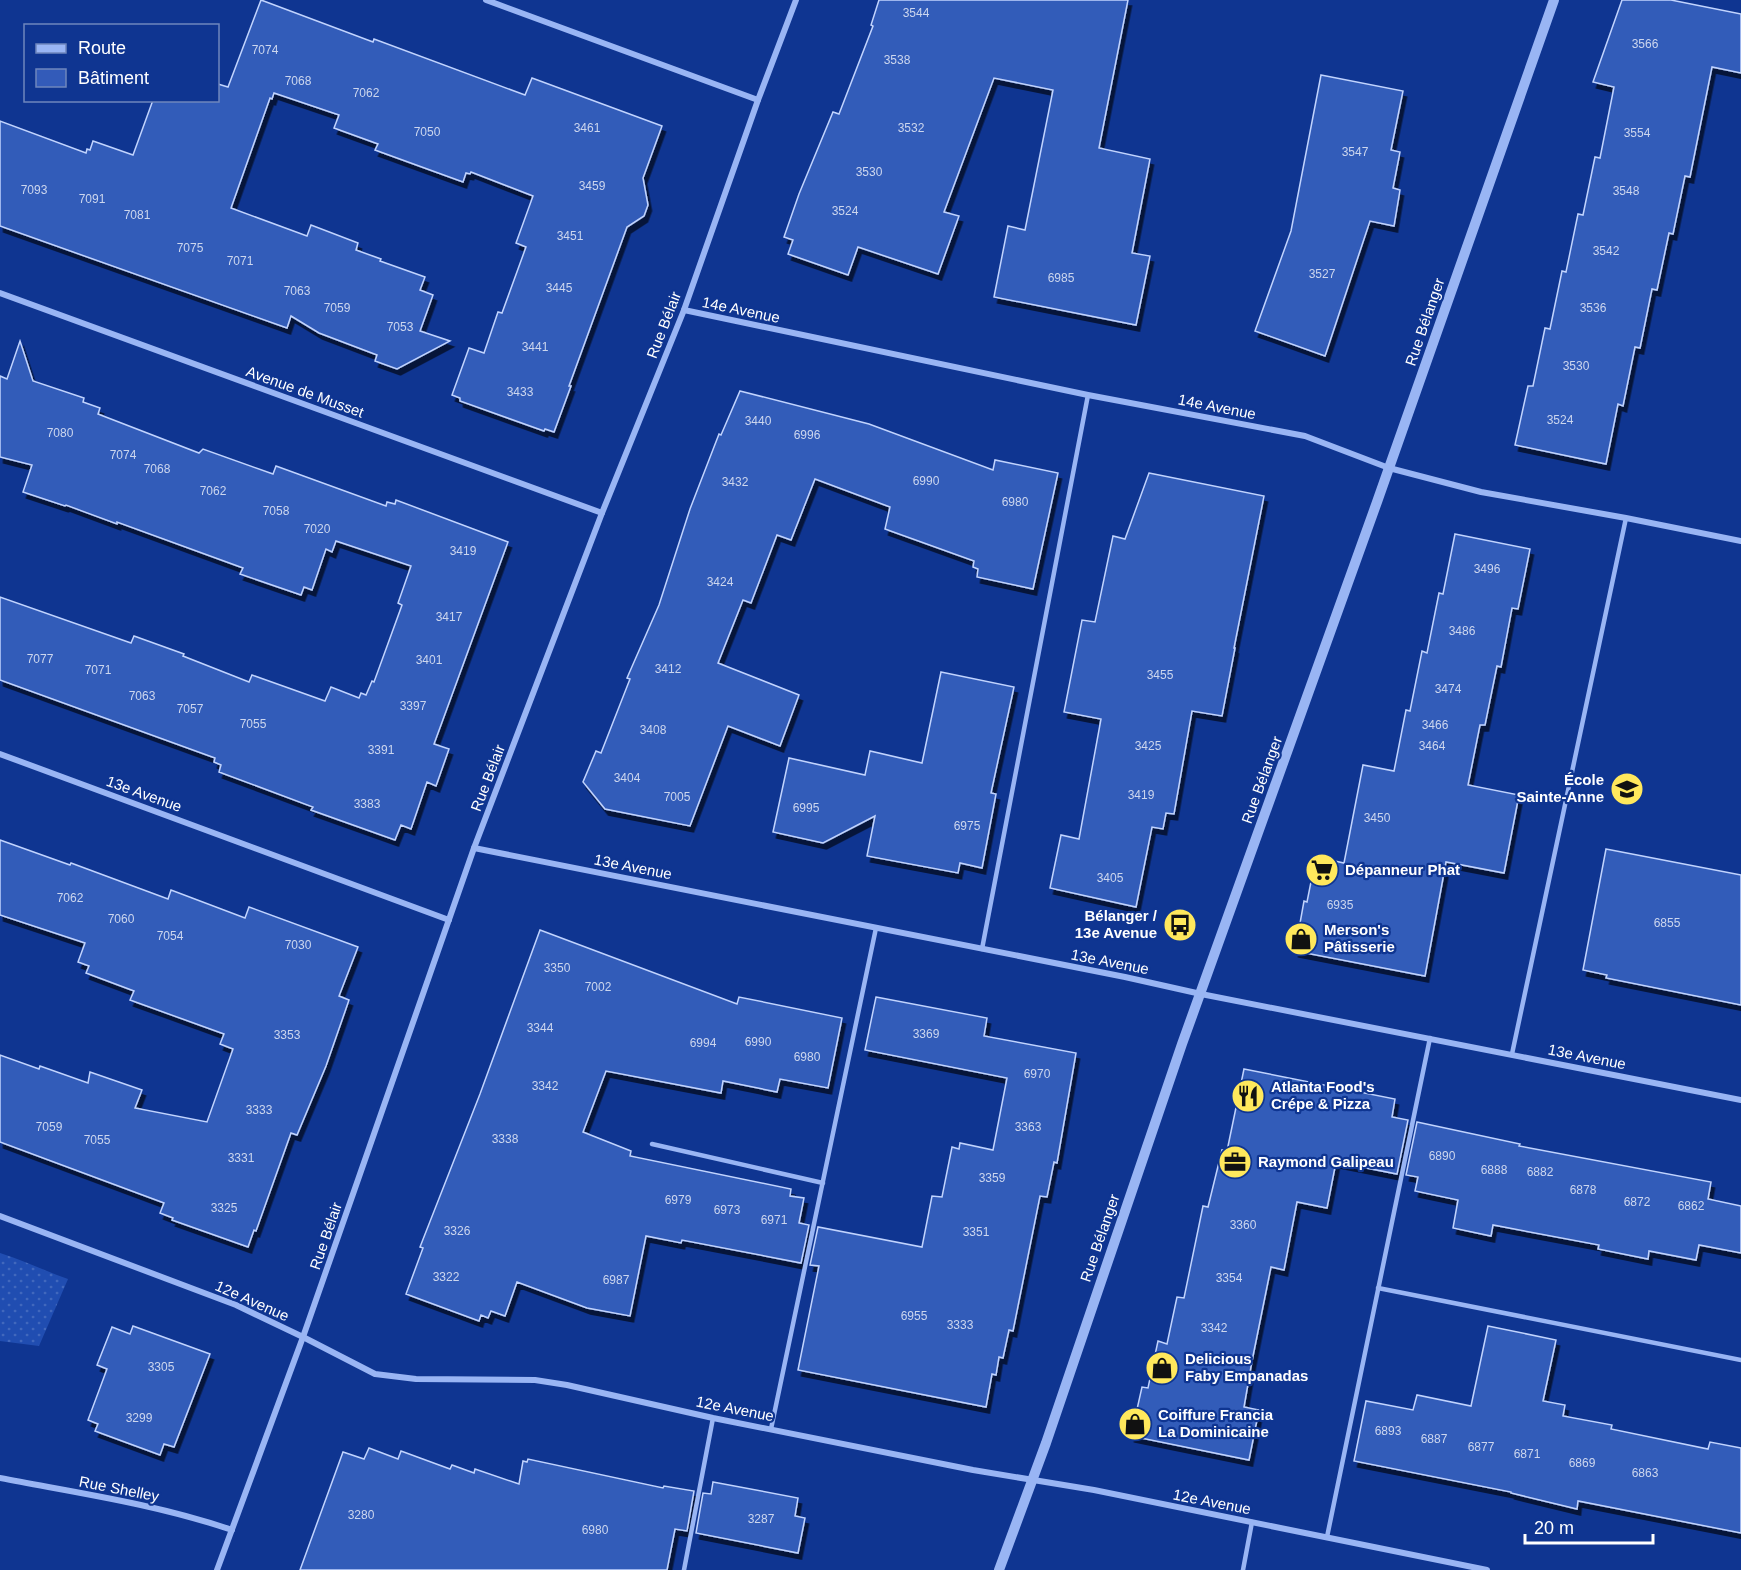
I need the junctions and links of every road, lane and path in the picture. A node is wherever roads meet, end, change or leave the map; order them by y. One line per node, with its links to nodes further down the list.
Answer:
1 (486, 0): 4 (street)
2 (796, 0): 4 (street, Rue Bélair)
3 (1554, 0): 8 (street, Rue Bélanger)
4 (758, 100): 6 (street, Rue Bélair)
5 (0, 294): 9 (street, Avenue de Musset)
6 (684, 310): 7 (street, 14e Avenue); 9 (street, Rue Bélair)
7 (1088, 395): 8 (street, 14e Avenue); 16 (lane)
8 (1389, 468): 10 (street, 14e Avenue); 17 (street, Rue Bélanger)
9 (602, 513): 13 (street, Rue Bélair)
10 (1626, 518): 11 (street, 14e Avenue); 19 (lane)
11 (1741, 541)
12 (0, 754): 14 (street, 13e Avenue)
13 (474, 848): 14 (street, Rue Bélair); 15 (street, 13e Avenue)
14 (449, 920): 25 (street, Rue Bélair)
15 (876, 928): 16 (street, 13e Avenue); 22 (lane)
16 (982, 950): 17 (street, 13e Avenue)
17 (1201, 994): 18 (street, 13e Avenue); 30 (street, Rue Bélanger)
18 (1430, 1038): 19 (street, 13e Avenue); 24 (lane)
19 (1512, 1054): 20 (street, 13e Avenue)
20 (1741, 1100)
21 (652, 1144): 22 (lane)
22 (823, 1183): 28 (lane)
23 (0, 1216): 25 (street, 12e Avenue)
24 (1378, 1288): 26 (lane); 33 (lane)
25 (303, 1337): 27 (street, 12e Avenue); 32 (street, Rue Bélair)
26 (1741, 1360)
27 (713, 1418): 28 (street, 12e Avenue); 35 (lane)
28 (771, 1429): 30 (street, 12e Avenue)
29 (0, 1478): 32 (street, Rue Shelley)
30 (1032, 1480): 31 (street, 12e Avenue); 36 (street, Rue Bélanger)
31 (1252, 1522): 33 (street, 12e Avenue); 37 (lane)
32 (231, 1530): 34 (street, Rue Bélair)
33 (1327, 1538): 38 (street, 12e Avenue)
34 (217, 1570)
35 (684, 1570)
36 (999, 1570)
37 (1243, 1570)
38 (1487, 1570)

